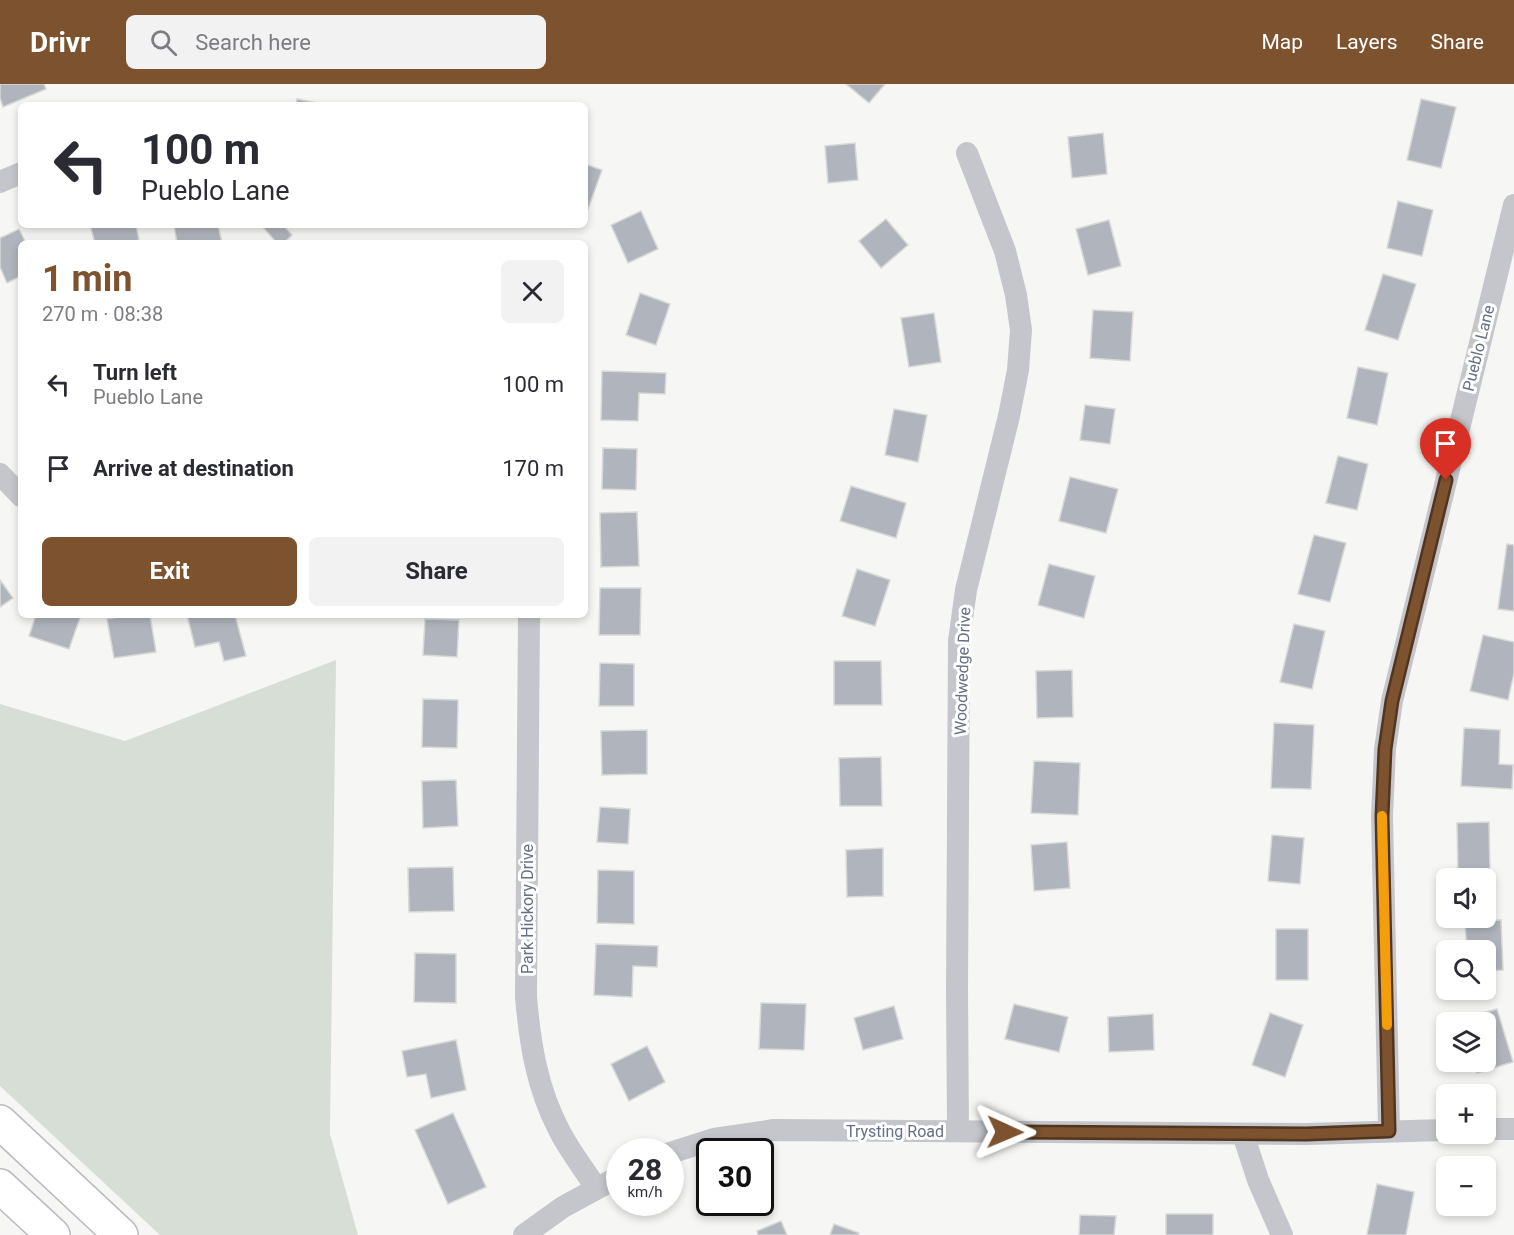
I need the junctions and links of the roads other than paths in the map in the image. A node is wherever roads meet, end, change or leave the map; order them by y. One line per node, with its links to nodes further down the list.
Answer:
1 (967, 153): 12 (street, Woodwedge Drive)
2 (18, 174): 3 (street)
3 (0, 182)
4 (1514, 206): 13 (street, Pueblo Lane)
5 (0, 474): 6 (street)
6 (18, 493)
7 (529, 618): 18 (street, Park Hickory Drive)
8 (0, 1122): 20 (main road)
9 (1496, 1129): 10 (street)
10 (1514, 1129)
11 (1436, 1130): 13 (street, Trysting Road)
12 (958, 1131): 14 (street, Trysting Road); 15 (street, Trysting Road)
13 (1389, 1131): 14 (street, Trysting Road)
14 (1243, 1134): 22 (street)
15 (684, 1149)
16 (606, 1183): 18 (street)
17 (0, 1186): 19 (main road)
18 (596, 1188): 21 (street)
19 (53, 1235)
20 (121, 1235)
21 (524, 1235)
22 (1282, 1235)

